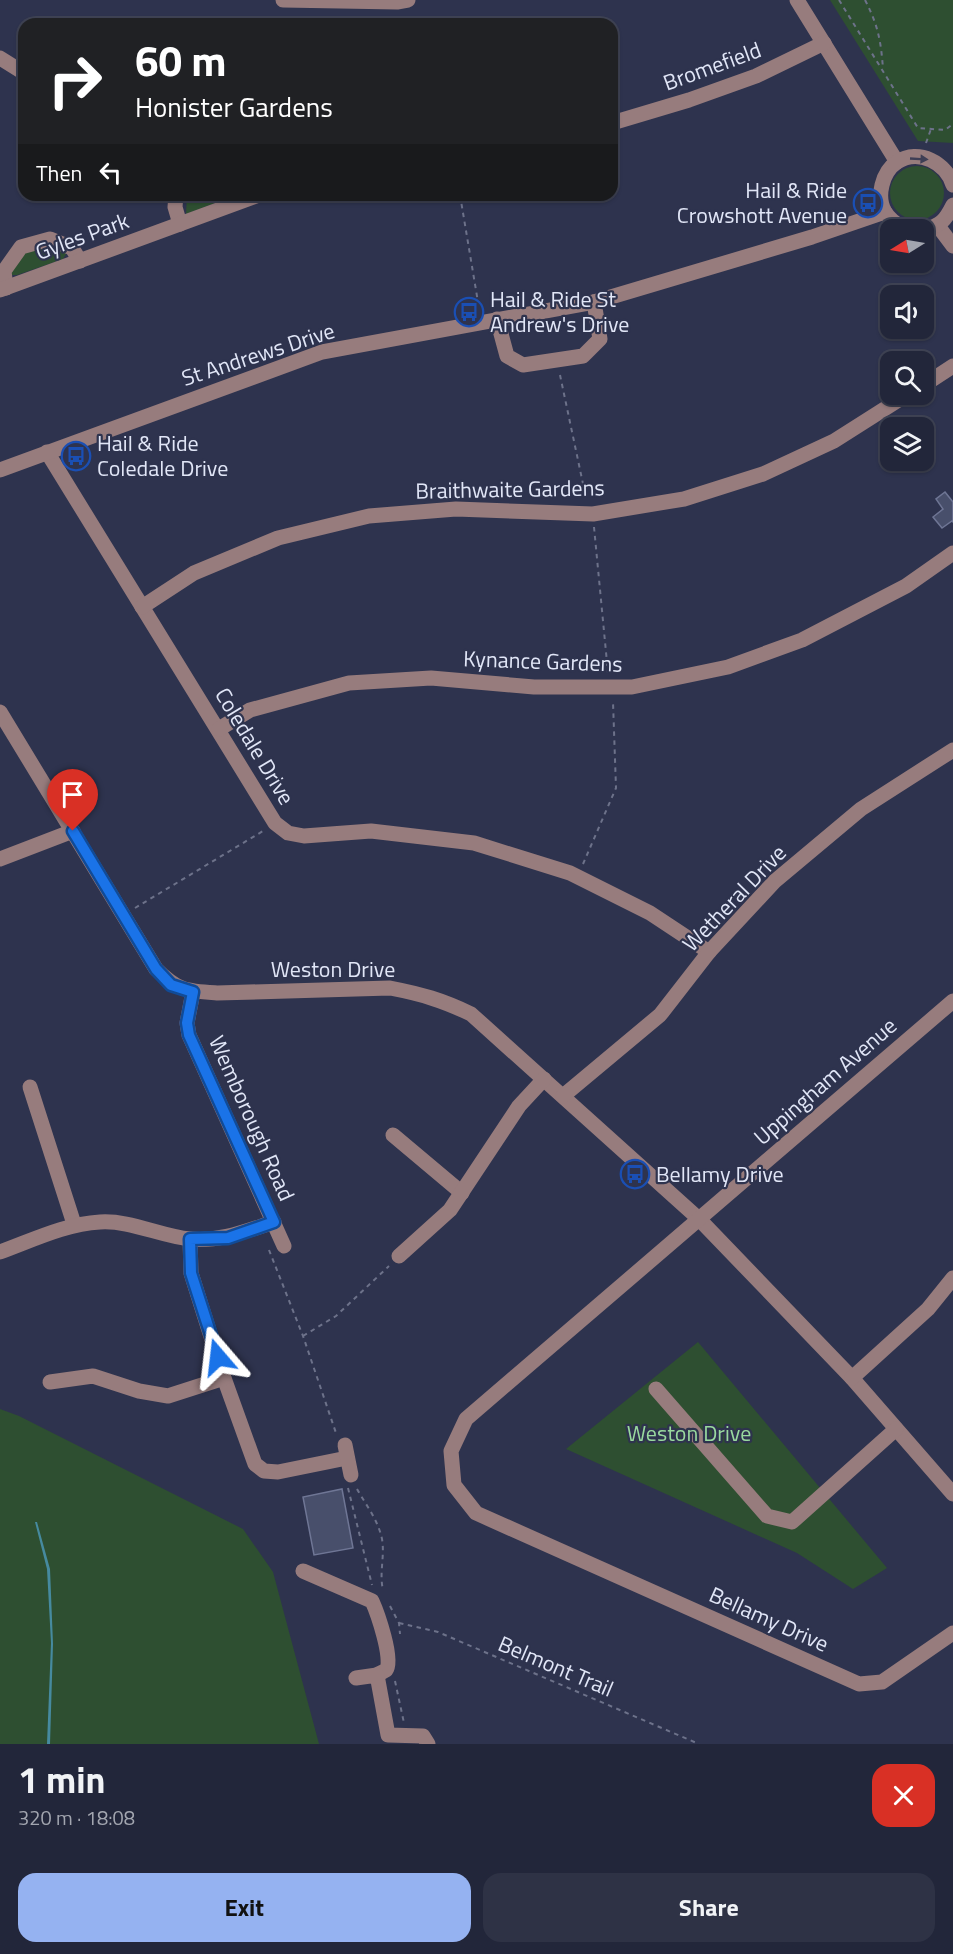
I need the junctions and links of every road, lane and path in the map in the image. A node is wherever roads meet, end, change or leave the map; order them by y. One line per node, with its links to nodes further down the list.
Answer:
1 (283, 0): 2 (street)
2 (408, 0)
3 (797, 0): 6 (street)
4 (839, 0): 9 (path)
5 (865, 0): 9 (path)
6 (824, 43): 10 (street, Bromefield); 12 (street)
7 (0, 58): 8 (street)
8 (18, 69)
9 (883, 70): 11 (path)
10 (618, 121)
11 (953, 124)
12 (897, 162): 13 (street, one-way to 13); 18 (street)
13 (952, 178)
14 (176, 201): 20 (street)
15 (243, 201): 20 (street, Gyles Park)
16 (461, 201): 28 (path)
17 (953, 205): 21 (street)
18 (885, 212): 19 (street); 26 (street, St Andrews Drive)
19 (891, 219)
20 (180, 224): 24 (street, Gyles Park)
21 (934, 226)
22 (934, 230): 23 (street)
23 (953, 246)
24 (80, 261): 25 (street, Gyles Park); 25 (street)
25 (3, 289)
26 (594, 302): 27 (street, St Andrews Drive); 29 (street)
27 (497, 319): 28 (street, St Andrews Drive); 29 (street)
28 (481, 322): 33 (street, St Andrews Drive)
29 (557, 360): 35 (path)
30 (953, 366): 31 (street)
31 (934, 378)
32 (891, 405): 35 (street, Braithwaite Gardens)
33 (47, 452): 34 (street, St Andrews Drive); 37 (street, Coledale Drive)
34 (0, 470)
35 (593, 514): 37 (street, Braithwaite Gardens); 38 (path)
36 (953, 553): 38 (street, Kynance Gardens)
37 (142, 607): 40 (street, Coledale Drive)
38 (610, 687): 40 (street, Kynance Gardens); 45 (path)
39 (0, 712): 43 (street)
40 (219, 729): 42 (street, Coledale Drive)
41 (953, 750): 47 (street, Wetheral Drive)
42 (275, 823): 45 (street, Coledale Drive); 46 (path)
43 (73, 831): 44 (street); 46 (street)
44 (0, 859)
45 (578, 877): 47 (street, Coledale Drive)
46 (124, 915): 48 (street)
47 (709, 952): 52 (street, Wetheral Drive)
48 (193, 992): 50 (street, Weston Drive); 56 (street, Wemborough Road)
49 (953, 1001): 55 (street, Uppingham Avenue)
50 (544, 1079): 52 (street, Weston Drive); 54 (street)
51 (30, 1087): 57 (street)
52 (563, 1096): 55 (street, Weston Drive)
53 (393, 1135): 54 (street)
54 (462, 1193): 62 (street)
55 (699, 1219): 66 (street, Weston Drive); 76 (street, Bellamy Drive)
56 (274, 1222): 58 (street); 59 (street, Wemborough Road)
57 (74, 1224): 58 (street); 60 (street)
58 (190, 1239): 65 (street)
59 (284, 1246)
60 (0, 1252)
61 (270, 1252): 64 (path)
62 (399, 1256): 64 (path)
63 (953, 1278): 66 (street)
64 (303, 1336): 70 (path)
65 (224, 1378): 67 (street); 70 (street)
66 (852, 1378): 69 (street, Weston Drive)
67 (50, 1382)
68 (656, 1389): 69 (street)
69 (896, 1429): 72 (street, Weston Drive)
70 (342, 1446): 71 (street)
71 (348, 1478): 74 (path); 75 (path)
72 (953, 1494)
73 (303, 1571): 78 (street)
74 (372, 1587)
75 (399, 1623): 77 (path); 83 (path, Belmont Trail)
76 (953, 1633)
77 (400, 1642)
78 (377, 1675): 80 (street); 81 (street)
79 (394, 1676): 81 (path)
80 (356, 1678)
81 (406, 1734): 82 (street)
82 (428, 1744)
83 (699, 1744)

